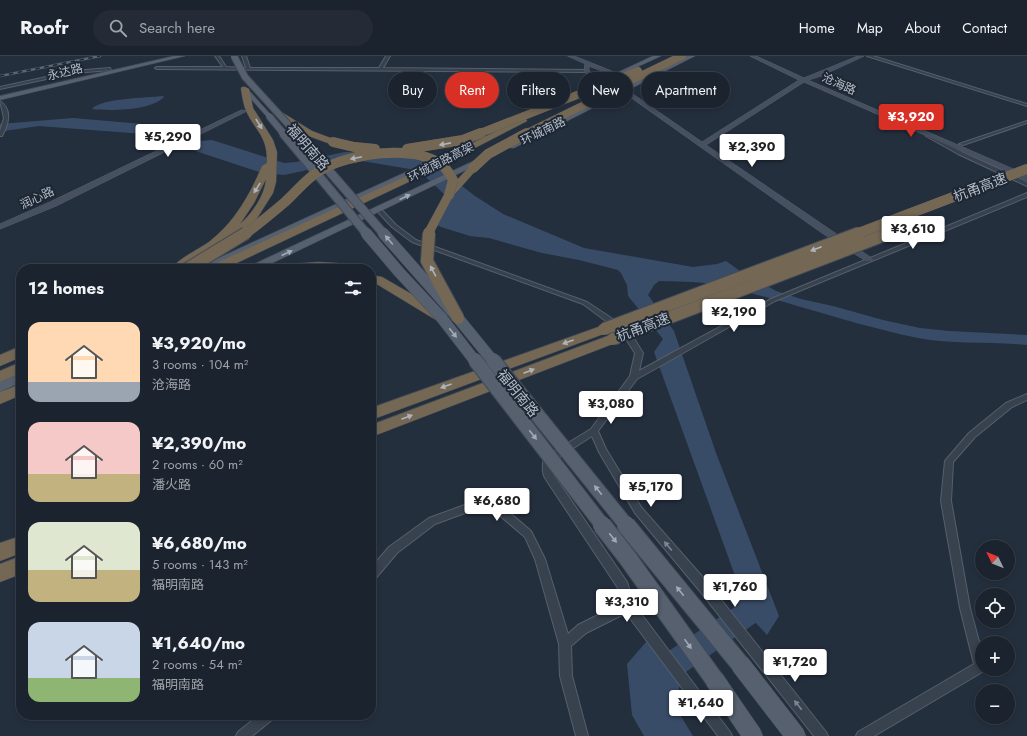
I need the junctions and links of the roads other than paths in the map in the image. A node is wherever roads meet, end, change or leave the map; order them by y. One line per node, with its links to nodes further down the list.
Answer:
1 (170, 56): 23 (main road, 永达路)
2 (182, 56): 40 (main road, 永达路)
3 (218, 56): 20 (street)
4 (227, 56): 36 (main road, 福明南路)
5 (234, 56): 45 (main road, 福明南路, bridge)
6 (244, 56): 21 (street)
7 (388, 56): 22 (street)
8 (570, 56): 18 (street)
9 (658, 56): 26 (main road, 环城南路)
10 (669, 56): 27 (highway, 环城南路高架)
11 (682, 56): 28 (highway, 环城南路高架, bridge)
12 (692, 56): 34 (main road, 环城南路)
13 (752, 56): 33 (street, 沧海路)
14 (766, 56): 33 (street, 沧海路)
15 (850, 56): 33 (street)
16 (862, 56): 33 (street)
17 (869, 56): 42 (street)
18 (587, 64): 24 (street); 25 (street)
19 (157, 68): 20 (street)
20 (225, 68): 21 (street)
21 (248, 68): 22 (street)
22 (381, 69): 24 (street)
23 (110, 70): 35 (street); 38 (main road, 永达路)
24 (586, 71)
25 (609, 72)
26 (623, 72)
27 (644, 72)
28 (644, 72)
29 (641, 73): 45 (highway, one-way to 45, bridge)
30 (641, 73): 64 (highway, 环城南路高架, bridge)
31 (641, 73): 65 (highway, 环城南路高架, bridge)
32 (641, 74): 57 (highway, bridge)
33 (806, 79): 48 (street, 沧海路); 49 (street, 沧海路); 50 (street)
34 (633, 87)
35 (0, 88)
36 (245, 89): 62 (highway, one-way to 62, bridge); 68 (main road, 福明南路, bridge)
37 (578, 92): 62 (main road, 环城南路)
38 (0, 94)
39 (633, 97): 50 (street)
40 (0, 98)
41 (0, 102): 47 (street)
42 (1027, 105)
43 (590, 108): 58 (main road, 环城南路, one-way to 43)
44 (244, 111): 55 (street, 润心路)
45 (280, 114): 69 (main road, 福明南路, one-way to 45, bridge)
46 (1027, 122): 49 (street)
47 (0, 135)
48 (928, 135): 53 (street, 沧海路); 54 (street)
49 (961, 144): 52 (street, 沧海路)
50 (702, 145): 61 (street)
51 (1027, 169): 70 (highway, 杭甬高速, one-way to 70, bridge)
52 (1027, 174)
53 (1027, 178): 70 (highway, 杭甬高速, bridge)
54 (1027, 184)
55 (84, 189): 59 (street, 润心路); 60 (street, 润心路)
56 (1027, 194): 61 (street)
57 (449, 195): 62 (highway, one-way to 62, bridge); 69 (highway, one-way to 57, bridge)
58 (379, 210): 66 (main road, one-way to 58); 77 (street)
59 (0, 223)
60 (0, 227)
61 (869, 259): 77 (street)
62 (203, 260): 63 (highway)
63 (191, 264)
64 (225, 264)
65 (240, 264)
66 (263, 264)
67 (376, 281): 68 (highway, bridge)
68 (441, 317): 95 (main road, 福明南路, one-way to 95, bridge)
69 (458, 318): 96 (main road, 福明南路, one-way to 69, bridge)
70 (609, 334): 81 (highway, 杭甬高速, one-way to 81); 82 (highway, 杭甬高速, one-way to 70)
71 (16, 350): 73 (main road)
72 (16, 353): 75 (highway)
73 (0, 357)
74 (16, 360): 76 (highway)
75 (0, 361)
76 (0, 367)
77 (634, 377): 83 (street)
78 (12, 382): 80 (highway)
79 (1027, 397): 98 (street)
80 (0, 398)
81 (376, 412)
82 (376, 429)
83 (594, 431): 89 (street); 97 (street, one-way to 83)
84 (16, 546): 85 (highway)
85 (0, 552)
86 (16, 567): 88 (highway)
87 (376, 570): 90 (street)
88 (0, 573)
89 (628, 606): 90 (street); 94 (street)
90 (565, 644): 93 (street)
91 (263, 720): 92 (street)
92 (242, 736)
93 (582, 736)
94 (726, 736)
95 (753, 736)
96 (796, 736)
97 (822, 736)
98 (862, 736)

